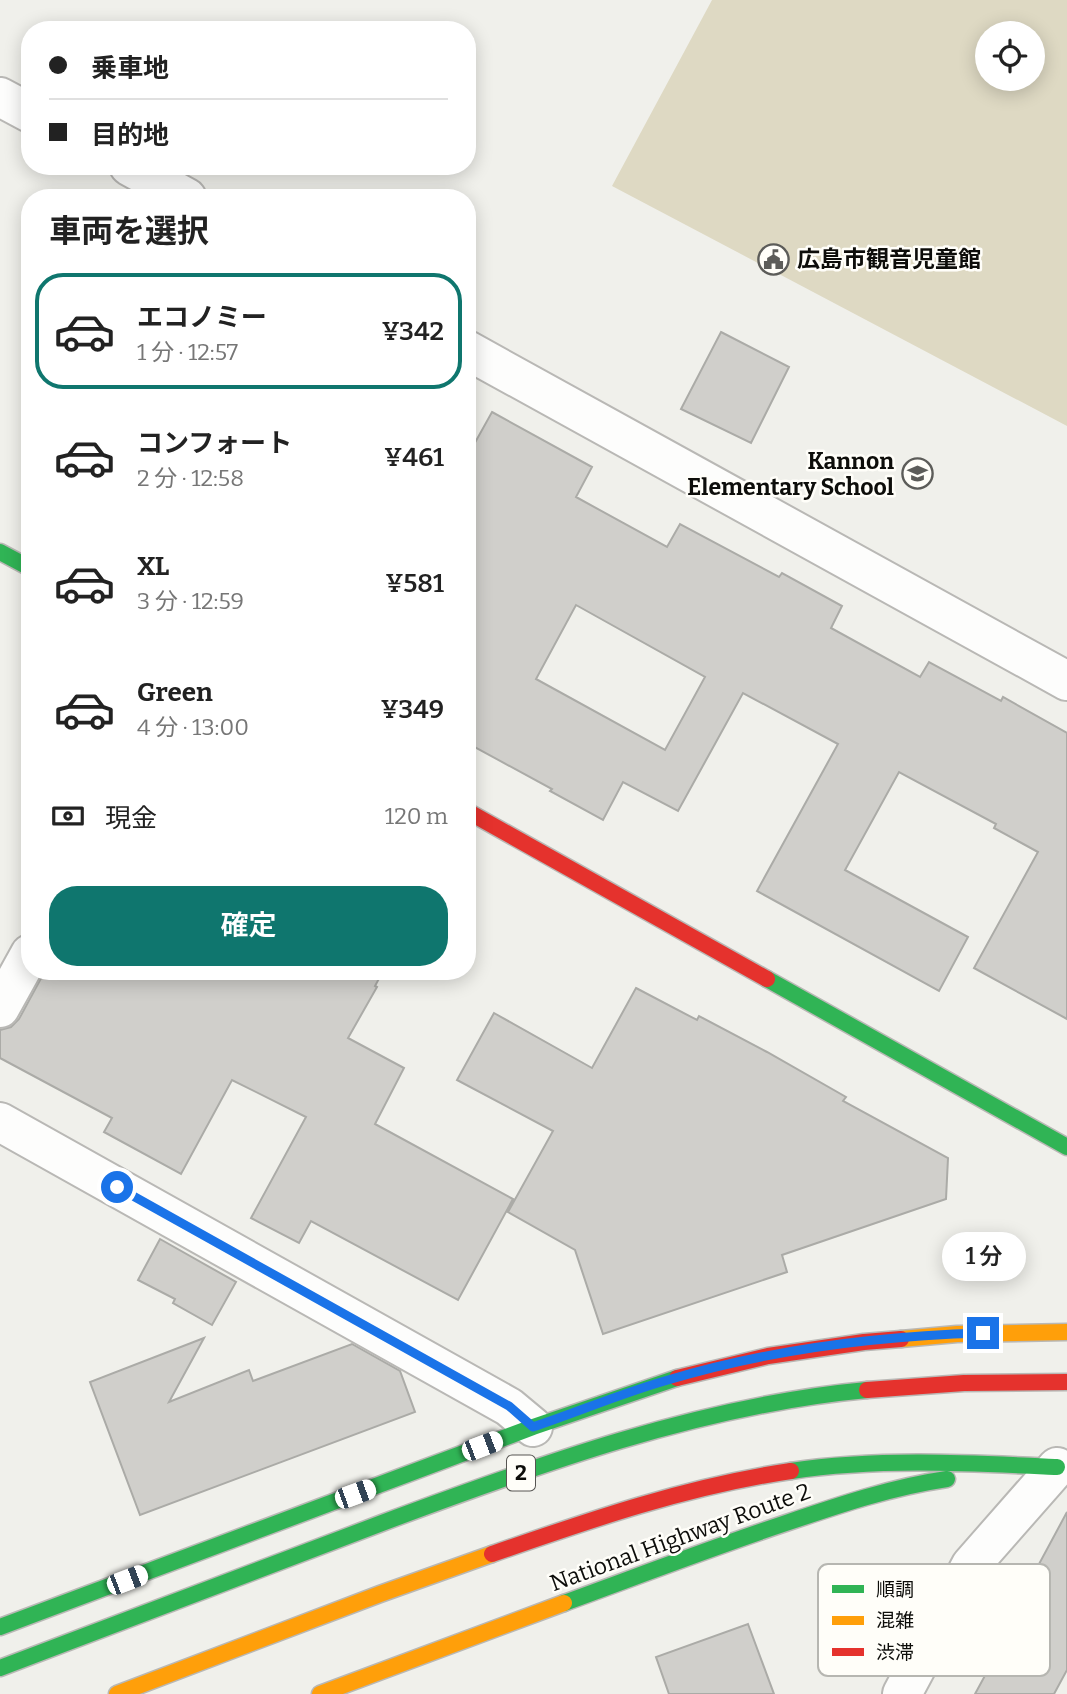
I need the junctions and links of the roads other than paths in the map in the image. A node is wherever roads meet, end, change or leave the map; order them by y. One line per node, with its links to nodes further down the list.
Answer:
1 (0, 97): 2 (street)
2 (21, 108)
3 (145, 175): 4 (street)
4 (171, 189)
5 (476, 355): 8 (street)
6 (0, 552): 7 (main road)
7 (21, 563)
8 (1067, 681)
9 (476, 816): 13 (main road)
10 (21, 970): 11 (street)
11 (0, 1008)
12 (0, 1122): 16 (street)
13 (1067, 1147)
14 (1067, 1332): 16 (main road, 2)
15 (1067, 1382): 20 (main road, 2)
16 (533, 1427): 19 (main road, 2)
17 (1064, 1464): 18 (street); 22 (main road); 23 (main road, National Highway Route 2)
18 (971, 1564)
19 (0, 1627)
20 (0, 1668)
21 (912, 1676): 24 (street)
22 (117, 1694)
23 (320, 1694)
24 (902, 1694)

